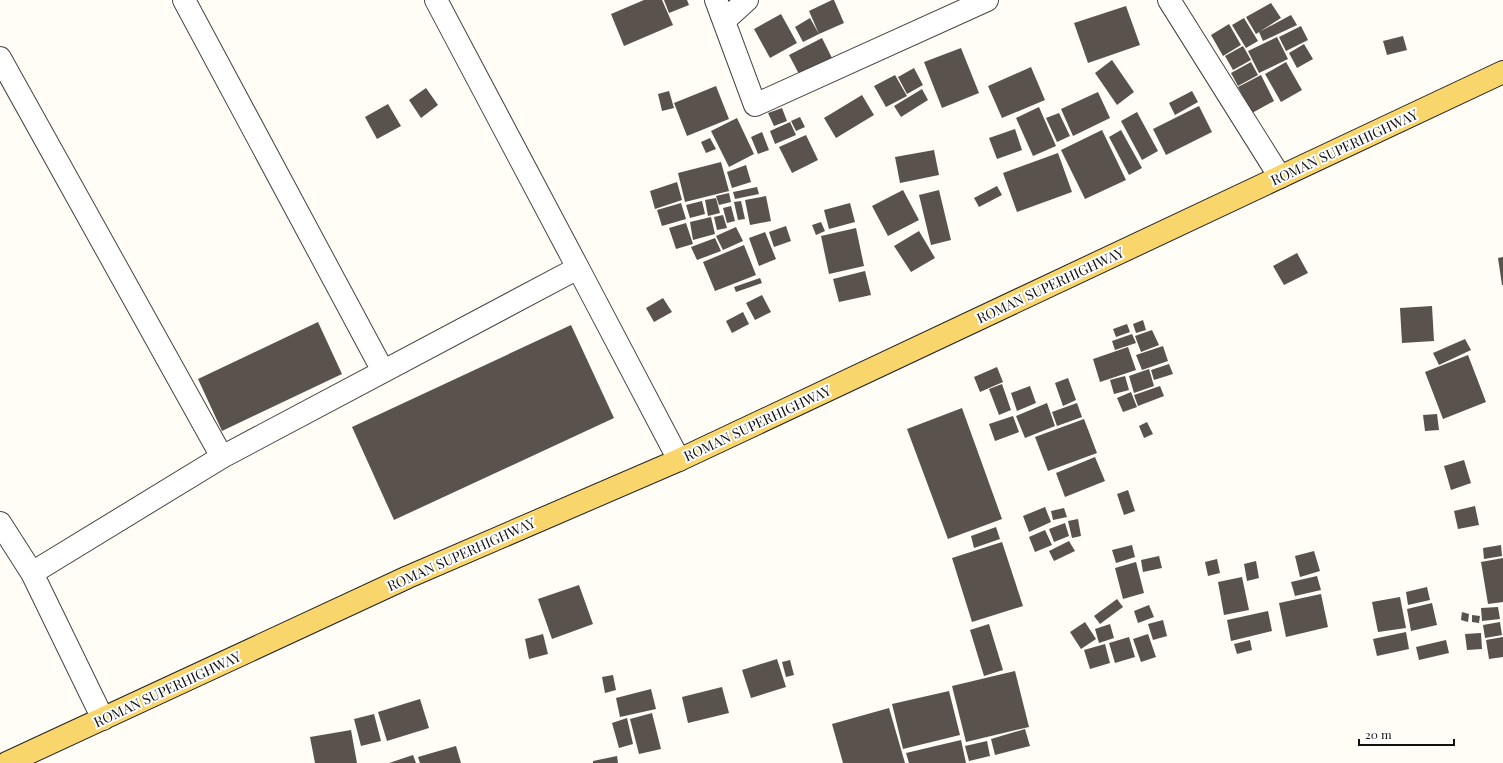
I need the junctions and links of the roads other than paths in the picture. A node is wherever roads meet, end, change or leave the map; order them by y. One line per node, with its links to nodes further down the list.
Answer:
1 (184, 0): 12 (street)
2 (436, 0): 11 (street)
3 (716, 0): 7 (street)
4 (747, 0): 7 (street)
5 (986, 0): 7 (street)
6 (1169, 0): 10 (street)
7 (724, 21)
8 (0, 58): 13 (street)
9 (1503, 72): 10 (main road, ROMAN SUPERHIGHWAY)
10 (1280, 177): 14 (main road, ROMAN SUPERHIGHWAY)
11 (578, 268): 12 (street); 14 (street)
12 (383, 371): 13 (street)
13 (222, 457): 16 (street)
14 (678, 460): 17 (main road, ROMAN SUPERHIGHWAY)
15 (0, 523): 16 (street)
16 (32, 573): 17 (street)
17 (103, 719): 18 (main road, ROMAN SUPERHIGHWAY)
18 (6, 763)

